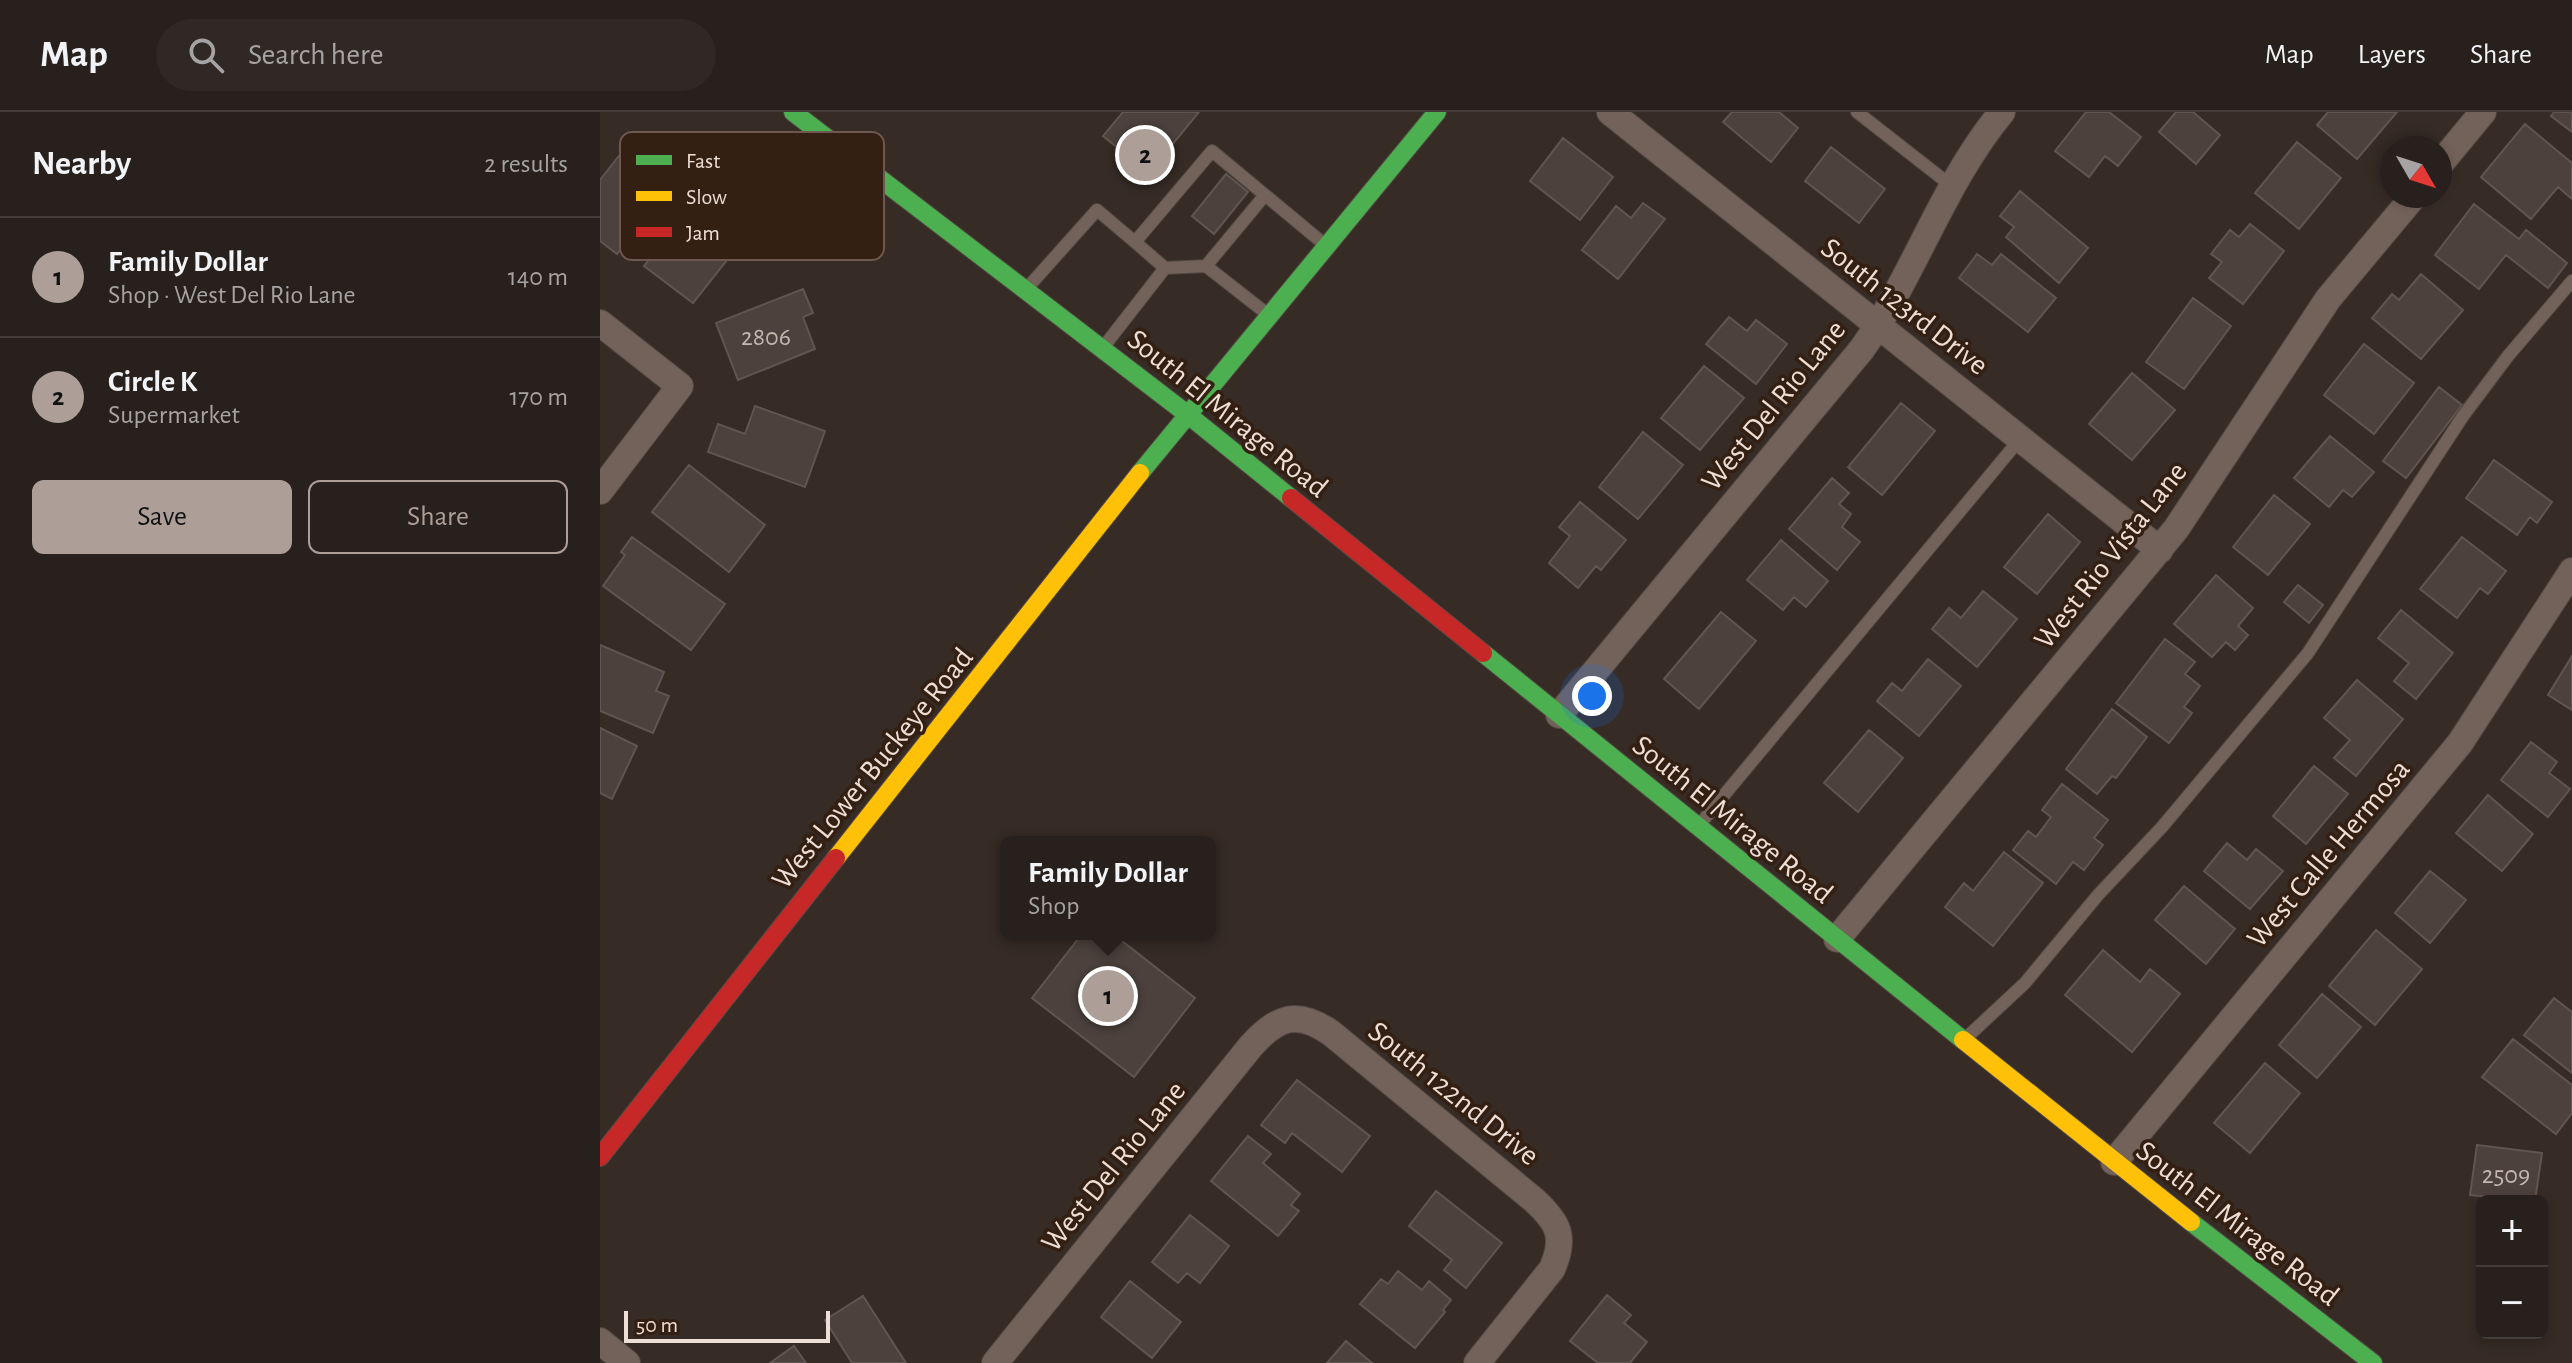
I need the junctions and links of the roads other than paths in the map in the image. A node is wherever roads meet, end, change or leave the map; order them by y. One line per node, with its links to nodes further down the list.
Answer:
1 (793, 112): 7 (main road, South El Mirage Road)
2 (1437, 112): 14 (main road, West Lower Buckeye Road)
3 (1610, 112): 21 (street, South 123rd Drive)
4 (1857, 112): 10 (lane)
5 (2002, 112): 10 (street, West Del Rio Lane)
6 (2483, 112): 8 (street)
7 (819, 132)
8 (2452, 149)
9 (884, 182): 18 (main road, South El Mirage Road)
10 (1953, 187): 21 (street, West Del Rio Lane)
11 (1265, 195): 13 (lane); 14 (lane); 15 (lane)
12 (2404, 208): 26 (street, West Rio Vista Lane)
13 (1135, 242): 16 (lane); 18 (lane)
14 (1327, 246): 19 (main road, West Lower Buckeye Road)
15 (1206, 266): 16 (lane); 19 (lane)
16 (1165, 268): 22 (lane)
17 (2572, 281): 32 (lane)
18 (1025, 291): 22 (main road, South El Mirage Road)
19 (1269, 315): 23 (main road, West Lower Buckeye Road)
20 (600, 323): 25 (street)
21 (1878, 325): 24 (street, South 123rd Drive); 28 (street, West Del Rio Lane)
22 (1102, 349): 23 (main road, South El Mirage Road)
23 (1187, 414): 28 (main road, South El Mirage Road); 33 (main road, West Lower Buckeye Road)
24 (2021, 438): 26 (street, South 123rd Drive); 29 (lane)
25 (600, 491)
26 (2160, 550): 30 (street, West Rio Vista Lane)
27 (2572, 571): 34 (street, West Calle Hermosa)
28 (1559, 715): 29 (main road, South El Mirage Road)
29 (1698, 827): 30 (main road, South El Mirage Road)
30 (1837, 939): 32 (main road, South El Mirage Road)
31 (1290, 1018): 37 (street, West Del Rio Lane); 38 (street, South 122nd Drive)
32 (1964, 1041): 34 (main road, South El Mirage Road)
33 (600, 1157)
34 (2114, 1162): 39 (main road, South El Mirage Road)
35 (600, 1341): 36 (street)
36 (627, 1363)
37 (995, 1363)
38 (1477, 1363)
39 (2373, 1363)

